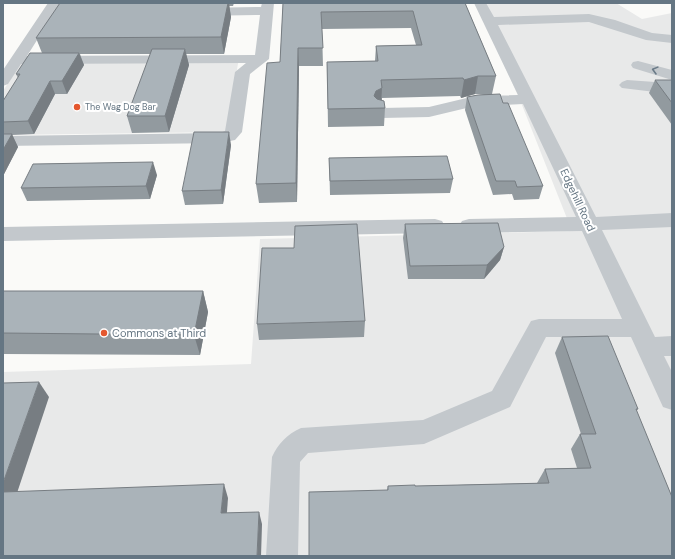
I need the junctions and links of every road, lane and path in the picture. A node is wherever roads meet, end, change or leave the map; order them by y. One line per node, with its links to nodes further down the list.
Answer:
1 (480, 3): 6 (street, Edgehill Road)
2 (267, 7): 5 (street); 8 (street)
3 (50, 8): 4 (street); 9 (street)
4 (93, 12)
5 (186, 12)
6 (489, 21): 7 (street); 15 (street, Edgehill Road)
7 (672, 39)
8 (262, 59): 9 (street); 17 (street)
9 (17, 60): 12 (street)
10 (638, 65): 11 (street, one-way to 10)
11 (672, 75)
12 (3, 82)
13 (627, 85): 14 (street)
14 (672, 86)
15 (528, 99): 16 (street); 19 (street, Edgehill Road)
16 (382, 113)
17 (3, 141)
18 (672, 220): 19 (street)
19 (589, 223): 20 (street); 21 (street, Edgehill Road)
20 (3, 234)
21 (643, 337): 22 (street); 23 (street, Edgehill Road); 24 (street)
22 (672, 346)
23 (672, 399)
24 (282, 556)

